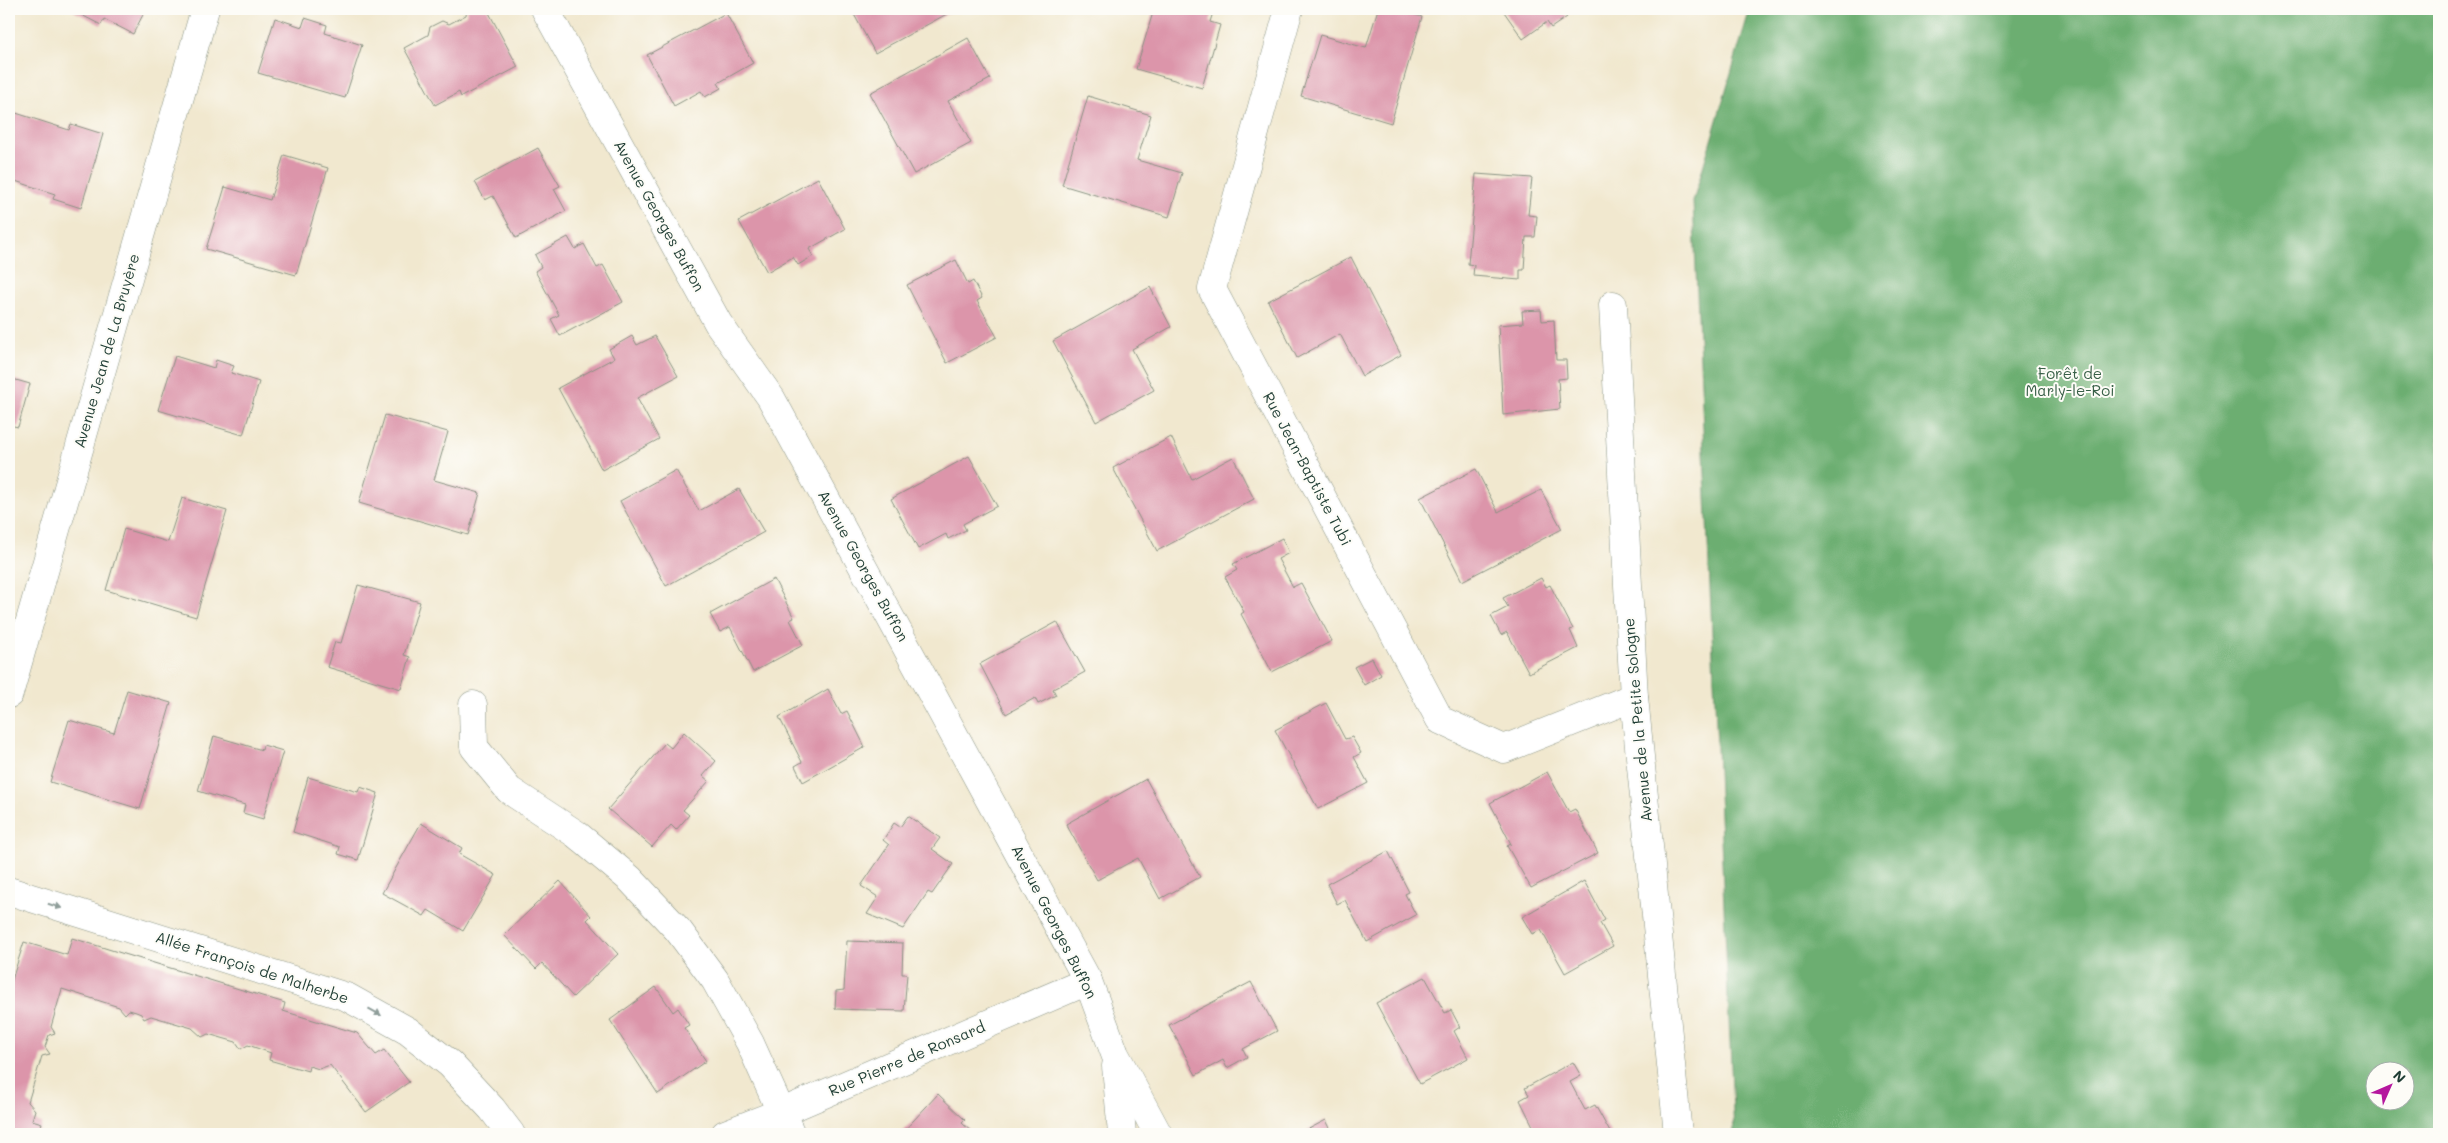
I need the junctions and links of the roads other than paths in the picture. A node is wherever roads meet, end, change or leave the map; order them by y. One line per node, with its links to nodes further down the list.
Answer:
1 (205, 9): 5 (street, Avenue Jean de La Bruyère)
2 (545, 9): 10 (street, Avenue Georges Buffon)
3 (1289, 9): 7 (street, Rue Jean-Baptiste Tubi)
4 (1613, 305): 7 (street, Avenue de la Petite Sologne)
5 (17, 635): 6 (street, Avenue Jean de La Bruyère)
6 (9, 694)
7 (1634, 697): 17 (street, Avenue de la Petite Sologne)
8 (473, 705): 12 (street)
9 (9, 891): 13 (street, Allée François de Malherbe, one-way to 13)
10 (1088, 981): 11 (street, Avenue Georges Buffon); 12 (street, Rue Pierre de Ronsard)
11 (1115, 1054): 15 (street); 16 (street, Avenue Georges Buffon)
12 (787, 1123): 14 (street, Rue Pierre de Ronsard)
13 (511, 1134)
14 (725, 1134)
15 (1122, 1134)
16 (1158, 1134)
17 (1678, 1134)

